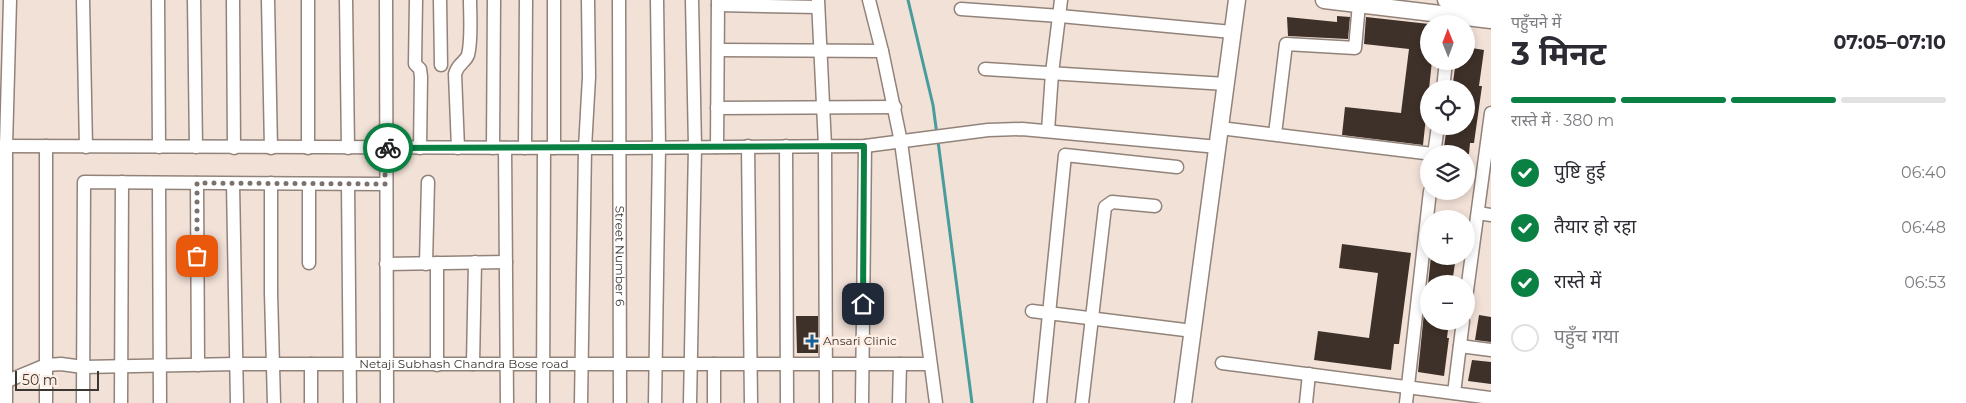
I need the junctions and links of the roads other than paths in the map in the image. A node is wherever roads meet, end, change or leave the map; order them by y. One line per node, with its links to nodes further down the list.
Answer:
1 (10, 0): 50 (street)
2 (84, 0): 57 (street)
3 (158, 0): 58 (street)
4 (194, 0): 59 (street)
5 (233, 0): 63 (street)
6 (268, 0): 64 (street)
7 (308, 0): 65 (street)
8 (346, 0): 66 (street)
9 (386, 0): 67 (street)
10 (416, 0): 68 (street)
11 (440, 0): 37 (street)
12 (470, 0): 69 (street)
13 (494, 0): 70 (street)
14 (526, 0): 71 (street)
15 (554, 0): 72 (street)
16 (588, 0): 73 (street)
17 (619, 0): 74 (street, Street Number 6)
18 (657, 0): 60 (street)
19 (692, 0): 61 (street)
20 (869, 0): 36 (street)
21 (1061, 0): 31 (street)
22 (1237, 0): 33 (street)
23 (1324, 0): 27 (street)
24 (1446, 0): 29 (street)
25 (718, 3): 26 (street); 34 (street)
26 (818, 3): 35 (street)
27 (1359, 4): 32 (street); 48 (street)
28 (990, 6): 30 (street); 31 (street)
29 (1491, 6)
30 (960, 9)
31 (1060, 16): 33 (street); 39 (street)
32 (1491, 20)
33 (1232, 32): 40 (street)
34 (718, 50): 35 (street); 43 (street)
35 (820, 51): 36 (street); 41 (street)
36 (882, 51): 42 (street)
37 (440, 64)
38 (985, 69): 39 (street)
39 (1052, 73): 40 (street); 46 (street)
40 (1226, 84): 45 (street)
41 (823, 107): 42 (street); 43 (street); 55 (street)
42 (895, 107): 49 (street)
43 (718, 108): 52 (street)
44 (1491, 113): 77 (street)
45 (1220, 128): 48 (street); 62 (street)
46 (1048, 131): 47 (street); 49 (street)
47 (1066, 133): 62 (street); 76 (street)
48 (1275, 134): 75 (street)
49 (901, 142): 56 (street); 125 (street)
50 (3, 146): 51 (street); 79 (street)
51 (46, 146): 57 (street); 126 (street)
52 (717, 146): 53 (street); 61 (street)
53 (748, 146): 54 (street); 120 (street)
54 (786, 146): 55 (street); 121 (street)
55 (825, 146): 56 (street); 122 (street)
56 (864, 146): 123 (street)
57 (86, 147): 58 (street)
58 (159, 147): 59 (street)
59 (196, 147): 63 (street)
60 (659, 147): 61 (street); 74 (street); 117 (street)
61 (694, 147): 118 (street)
62 (1218, 147): 103 (street)
63 (234, 148): 64 (street)
64 (271, 148): 65 (street)
65 (308, 148): 66 (street)
66 (348, 148): 67 (street)
67 (385, 148): 68 (street); 88 (street)
68 (420, 148): 69 (street)
69 (458, 148): 70 (street)
70 (499, 148): 71 (street); 94 (street)
71 (525, 148): 72 (street)
72 (549, 148): 73 (street); 114 (street)
73 (585, 148): 74 (street); 115 (street)
74 (620, 148): 116 (street, Street Number 6)
75 (1420, 152)
76 (1065, 155): 78 (street); 100 (street)
77 (1488, 156): 91 (street)
78 (1177, 167)
79 (3, 168): 133 (street)
80 (122, 182): 82 (street); 130 (street); 131 (street)
81 (428, 182): 97 (street)
82 (159, 183): 83 (street); 127 (street)
83 (197, 183): 85 (street); 128 (street)
84 (271, 183): 85 (street); 86 (street); 108 (street)
85 (233, 184): 107 (street)
86 (309, 184): 87 (street); 95 (street)
87 (348, 184): 88 (street); 110 (street)
88 (385, 184): 96 (street)
89 (1429, 200): 134 (street)
90 (1155, 206): 101 (street)
91 (1478, 213): 92 (street); 98 (street)
92 (1491, 215)
93 (475, 262): 94 (street); 97 (street); 112 (street)
94 (506, 262): 113 (street)
95 (309, 263)
96 (386, 264): 97 (street); 111 (street)
97 (432, 264): 129 (street)
98 (1469, 275)
99 (1032, 311): 100 (street)
100 (1050, 313): 101 (street); 160 (street)
101 (1092, 318): 103 (street); 161 (street)
102 (1462, 330): 104 (street)
103 (1193, 331): 162 (street)
104 (1460, 346): 105 (street); 135 (street)
105 (1491, 350)
106 (1222, 363): 132 (street)
107 (238, 364): 108 (street, Netaji Subhash Chandra Bose road); 128 (street, Netaji Subhash Chandra Bose road); 142 (street)
108 (274, 364): 109 (street, Netaji Subhash Chandra Bose road); 143 (street)
109 (311, 364): 110 (street, Netaji Subhash Chandra Bose road); 144 (street)
110 (349, 364): 111 (street, Netaji Subhash Chandra Bose road); 145 (street)
111 (387, 364): 129 (street, Netaji Subhash Chandra Bose road); 146 (street)
112 (473, 364): 113 (street, Netaji Subhash Chandra Bose road); 129 (street, Netaji Subhash Chandra Bose road)
113 (508, 364): 114 (street, Netaji Subhash Chandra Bose road); 147 (street)
114 (543, 364): 115 (street, Netaji Subhash Chandra Bose road); 148 (street)
115 (582, 364): 116 (street, Netaji Subhash Chandra Bose road); 149 (street)
116 (619, 364): 117 (street, Netaji Subhash Chandra Bose road); 150 (street, Street Number 6)
117 (655, 364): 118 (street, Netaji Subhash Chandra Bose road); 151 (street)
118 (690, 364): 119 (street, Netaji Subhash Chandra Bose road); 152 (street)
119 (714, 364): 120 (street, Netaji Subhash Chandra Bose road); 153 (street)
120 (751, 364): 121 (street, Netaji Subhash Chandra Bose road); 154 (street)
121 (787, 364): 122 (street, Netaji Subhash Chandra Bose road); 155 (street)
122 (825, 364): 123 (street, Netaji Subhash Chandra Bose road); 156 (street)
123 (863, 364): 124 (street, Netaji Subhash Chandra Bose road); 157 (street)
124 (900, 364): 125 (street, Netaji Subhash Chandra Bose road); 158 (street)
125 (930, 364): 159 (street)
126 (46, 365): 131 (street, Netaji Subhash Chandra Bose road); 133 (street, Netaji Subhash Chandra Bose road); 138 (street)
127 (160, 365): 128 (street, Netaji Subhash Chandra Bose road); 130 (street, Netaji Subhash Chandra Bose road); 141 (street)
128 (198, 365)
129 (437, 365)
130 (121, 366): 131 (street, Netaji Subhash Chandra Bose road); 140 (street)
131 (82, 367): 139 (street)
132 (1309, 374): 134 (street); 163 (street)
133 (3, 383): 137 (street)
134 (1408, 387): 135 (street); 164 (street)
135 (1454, 393): 136 (street)
136 (1491, 398)
137 (6, 403)
138 (46, 403)
139 (83, 403)
140 (121, 403)
141 (160, 403)
142 (237, 403)
143 (274, 403)
144 (311, 403)
145 (350, 403)
146 (388, 403)
147 (507, 403)
148 (543, 403)
149 (581, 403)
150 (620, 403)
151 (655, 403)
152 (690, 403)
153 (714, 403)
154 (751, 403)
155 (787, 403)
156 (826, 403)
157 (862, 403)
158 (899, 403)
159 (936, 403)
160 (1040, 403)
161 (1082, 403)
162 (1183, 403)
163 (1306, 403)
164 (1406, 403)

